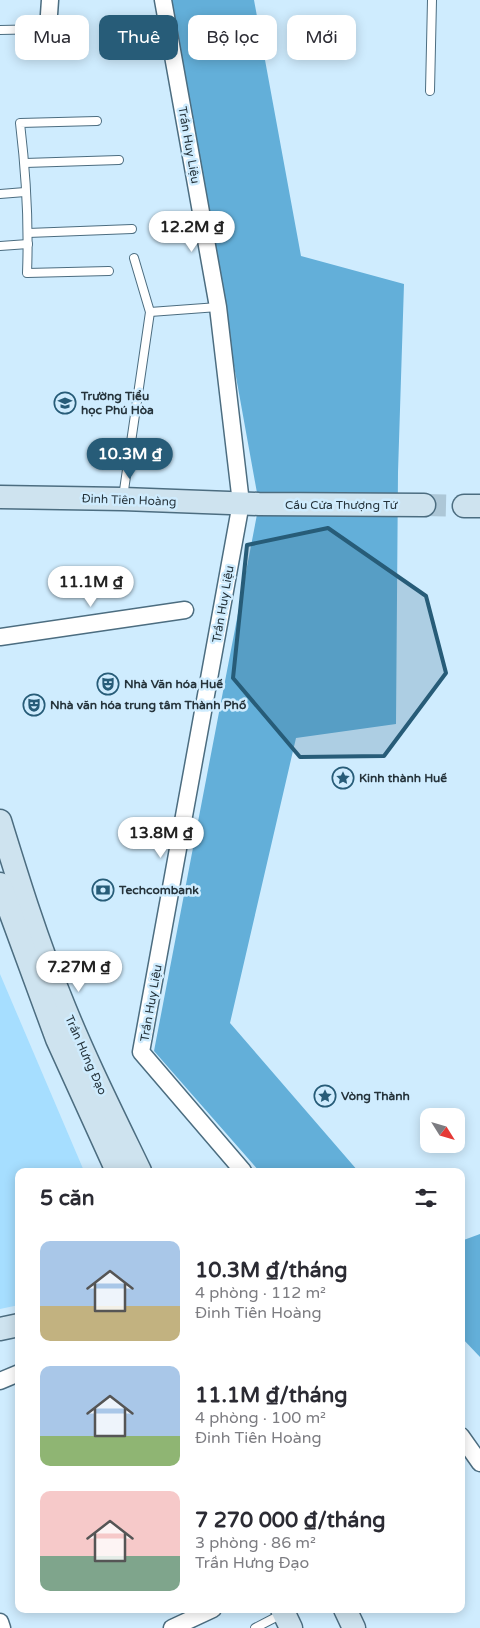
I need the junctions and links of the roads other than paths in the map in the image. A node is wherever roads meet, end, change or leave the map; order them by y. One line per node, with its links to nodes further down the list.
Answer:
1 (50, 0): 4 (street)
2 (163, 0): 19 (street, Trần Huy Liệu)
3 (432, 0): 7 (lane)
4 (49, 15)
5 (0, 30): 6 (lane)
6 (15, 30)
7 (430, 90)
8 (97, 121): 10 (lane)
9 (119, 160): 10 (lane)
10 (25, 163): 11 (lane)
11 (25, 192): 12 (lane); 14 (lane)
12 (0, 194)
13 (132, 229): 14 (lane)
14 (28, 232): 15 (lane)
15 (28, 244): 16 (lane); 18 (lane)
16 (0, 246)
17 (134, 258): 20 (lane)
18 (109, 271)
19 (218, 307): 20 (lane); 23 (street, Trần Huy Liệu)
20 (150, 312): 22 (lane)
21 (0, 497): 22 (main road, Đinh Tiên Hoàng)
22 (123, 499): 23 (main road, Đinh Tiên Hoàng)
23 (250, 504): 24 (main road, Cầu Cửa Thượng Tứ); 31 (street, Trần Huy Liệu)
24 (424, 505)
25 (185, 610): 26 (street)
26 (0, 637)
27 (0, 821): 30 (main road, Trần Hưng Đạo)
28 (0, 884): 29 (main road, Trần Hưng Đạo)
29 (116, 1168)
30 (139, 1168)
31 (240, 1168)
32 (15, 1326): 33 (main road)
33 (0, 1329)
34 (15, 1375): 35 (street)
35 (0, 1381)
36 (465, 1442): 37 (street)
37 (480, 1463)
38 (205, 1613): 43 (street)
39 (347, 1613): 45 (main road)
40 (285, 1617): 44 (lane)
41 (0, 1622): 42 (street)
42 (2, 1628)
43 (172, 1628)
44 (255, 1628)
45 (354, 1628)

